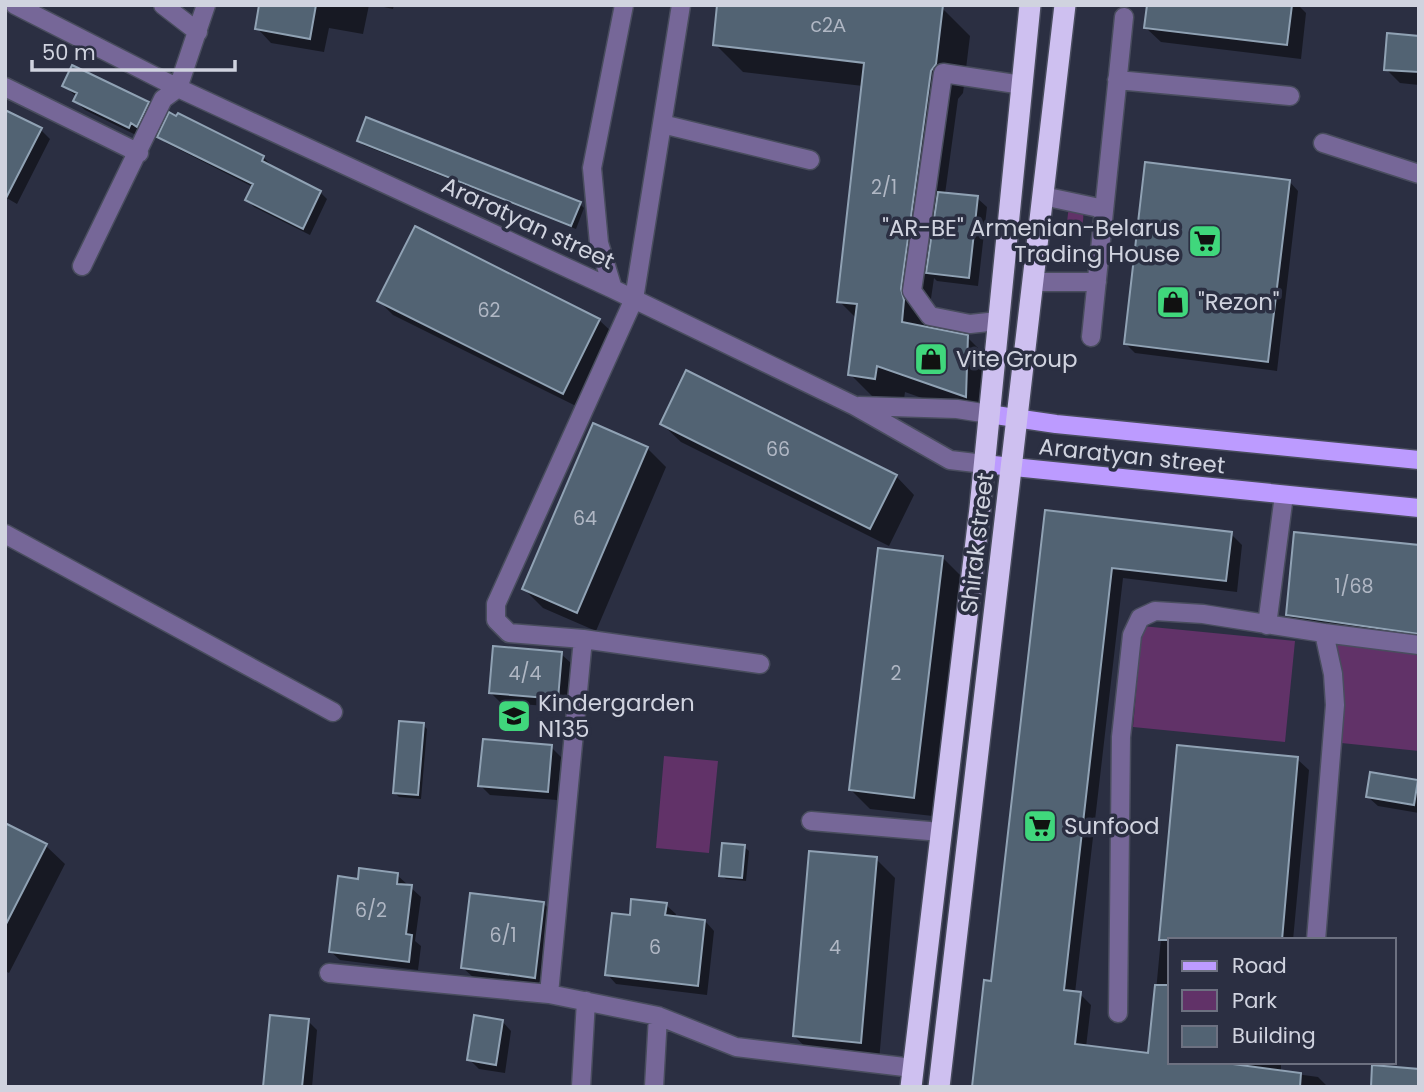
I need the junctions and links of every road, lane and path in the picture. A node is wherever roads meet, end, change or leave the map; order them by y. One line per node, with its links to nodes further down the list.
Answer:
1 (15, 5): 13 (street, Araratyan street)
2 (163, 5): 9 (street)
3 (206, 5): 9 (street)
4 (624, 5): 25 (street)
5 (681, 5): 15 (street)
6 (1065, 5): 20 (highway, Shirak street)
7 (1025, 9): 11 (highway, Shirak street)
8 (1124, 16): 10 (street)
9 (198, 32): 13 (street)
10 (1117, 80): 14 (street); 21 (street)
11 (1022, 85): 27 (highway, Shirak street); 27 (street)
12 (5, 87): 17 (street)
13 (178, 88): 17 (street); 25 (street, Araratyan street)
14 (1290, 96)
15 (662, 124): 18 (street); 26 (street)
16 (1323, 143): 19 (street)
17 (139, 153): 22 (street)
18 (810, 160)
19 (1419, 174)
20 (1043, 196): 21 (street); 23 (highway, Shirak street)
21 (1104, 209): 24 (street)
22 (82, 266)
23 (1034, 282): 24 (street); 31 (highway, Shirak street)
24 (1097, 282): 28 (street)
25 (614, 289): 26 (street, Araratyan street)
26 (634, 299): 29 (street, Araratyan street); 40 (street)
27 (998, 321): 30 (highway, Shirak street)
28 (1091, 337)
29 (855, 406): 30 (street, Araratyan street); 33 (street, Araratyan street)
30 (989, 414): 31 (main road, Araratyan street); 33 (highway, Shirak street)
31 (1018, 418): 32 (main road, Araratyan street); 34 (highway, Shirak street)
32 (1419, 460)
33 (984, 464): 34 (main road, Araratyan street); 45 (highway, Shirak street)
34 (1013, 468): 35 (main road, Araratyan street); 55 (highway, Shirak street)
35 (1284, 495): 36 (main road, Araratyan street); 38 (street)
36 (1419, 508)
37 (5, 534): 43 (street)
38 (1267, 625): 39 (street); 50 (street)
39 (1324, 633): 41 (street); 46 (street)
40 (583, 639): 42 (street); 48 (street)
41 (1419, 645)
42 (760, 664)
43 (333, 712)
44 (811, 821): 45 (street)
45 (942, 832): 52 (highway, Shirak street)
46 (1316, 938)
47 (329, 973): 48 (street)
48 (550, 995): 49 (street)
49 (586, 1001): 51 (street); 53 (street)
50 (1118, 1013)
51 (658, 1016): 52 (street); 54 (street)
52 (912, 1077)
53 (581, 1087)
54 (654, 1087)
55 (939, 1087)

